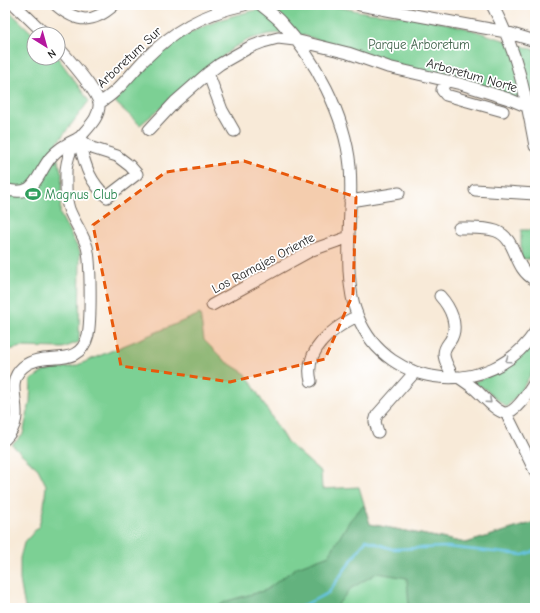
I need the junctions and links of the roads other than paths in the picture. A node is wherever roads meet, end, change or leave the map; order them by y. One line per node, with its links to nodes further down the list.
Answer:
1 (15, 5): 8 (street)
2 (56, 5): 3 (street)
3 (114, 5)
4 (244, 5): 15 (street, Arboretum Sur)
5 (262, 5): 10 (street)
6 (360, 5): 9 (street)
7 (492, 5): 9 (street)
8 (37, 26)
9 (506, 32): 11 (street); 16 (street)
10 (295, 40): 13 (street, Arboretum Norte); 14 (street, Arboretum Norte); 26 (street)
11 (535, 41)
12 (66, 57): 15 (street)
13 (208, 73): 18 (street, Arboretum Norte); 19 (street)
14 (445, 80): 16 (street, Arboretum Norte); 17 (street)
15 (99, 103): 20 (street)
16 (531, 108): 21 (street)
17 (504, 111)
18 (149, 130)
19 (234, 130)
20 (78, 138): 20 (street); 22 (street); 40 (street)
21 (535, 146)
22 (5, 189)
23 (475, 190): 25 (street)
24 (399, 193): 26 (street)
25 (535, 194)
26 (350, 201): 28 (street)
27 (459, 228): 29 (street)
28 (349, 237): 31 (street, Los Ramajes Oriente); 32 (street)
29 (535, 280)
30 (440, 296): 35 (street)
31 (212, 305)
32 (357, 316): 34 (street); 36 (street)
33 (535, 332): 35 (street, one-way to 35)
34 (415, 372): 35 (street); 39 (street)
35 (455, 377): 38 (street, one-way to 38)
36 (311, 381)
37 (533, 390): 38 (street)
38 (506, 413): 41 (street)
39 (378, 432)
40 (5, 439)
41 (535, 471)

